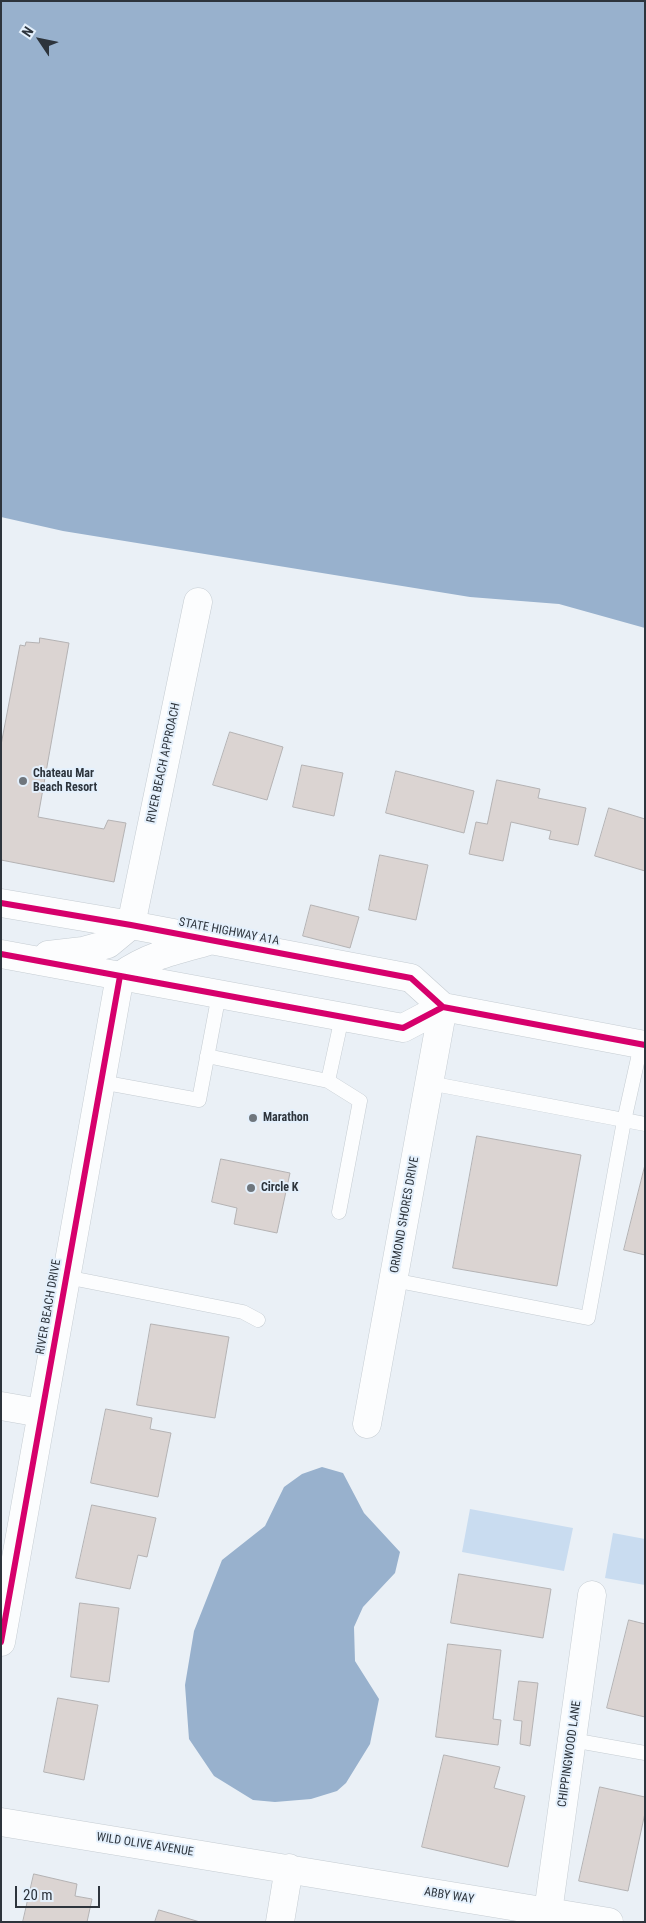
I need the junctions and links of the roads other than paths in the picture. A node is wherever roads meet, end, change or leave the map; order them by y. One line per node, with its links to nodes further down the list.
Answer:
1 (198, 602): 3 (street, RIVER BEACH APPROACH)
2 (1, 903): 3 (street, STATE HIGHWAY A1A)
3 (130, 924): 4 (street, STATE HIGHWAY A1A); 5 (street)
4 (211, 940): 6 (street); 8 (street, STATE HIGHWAY A1A)
5 (1, 954): 6 (street)
6 (120, 976): 7 (street); 13 (street, RIVER BEACH DRIVE)
7 (219, 994): 9 (street); 11 (lane)
8 (443, 1007): 9 (street); 10 (street); 14 (street, ORMOND SHORES DRIVE)
9 (342, 1017): 12 (lane)
10 (643, 1045): 15 (lane)
11 (207, 1056): 12 (lane); 13 (lane)
12 (328, 1081): 17 (lane)
13 (101, 1082): 18 (street, RIVER BEACH DRIVE)
14 (429, 1083): 15 (lane); 19 (street, ORMOND SHORES DRIVE)
15 (624, 1120): 16 (lane); 19 (lane)
16 (645, 1124)
17 (339, 1212)
18 (66, 1277): 20 (lane); 22 (street, RIVER BEACH DRIVE)
19 (393, 1280): 23 (street, ORMOND SHORES DRIVE)
20 (258, 1320)
21 (1, 1406): 22 (street)
22 (41, 1413): 25 (street, RIVER BEACH DRIVE)
23 (367, 1424)
24 (592, 1595): 26 (street, CHIPPINGWOOD LANE)
25 (1, 1642)
26 (572, 1740): 27 (lane); 31 (street, CHIPPINGWOOD LANE)
27 (645, 1753)
28 (1, 1822): 29 (street, WILD OLIVE AVENUE)
29 (290, 1868): 30 (street, ABBY WAY); 32 (street)
30 (491, 1912): 31 (street, ABBY WAY)
31 (548, 1912): 33 (street, ABBY WAY)
32 (280, 1922)
33 (609, 1922)

